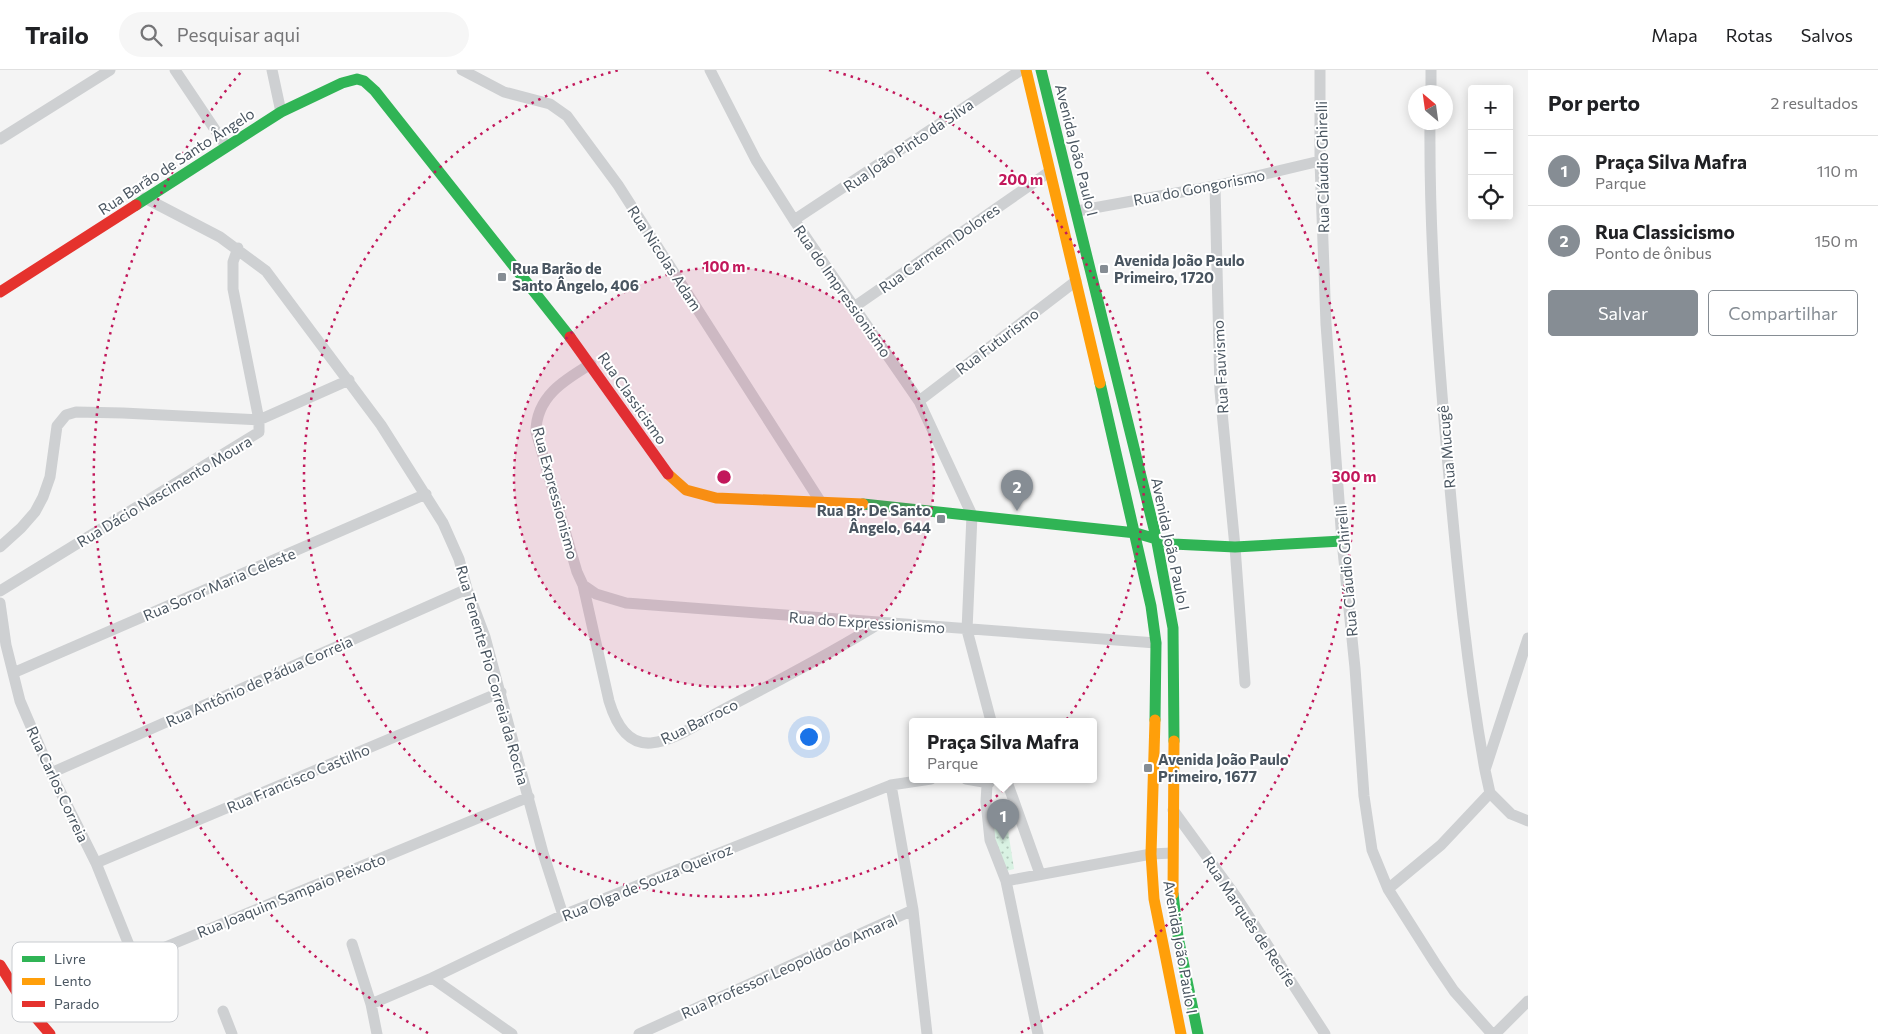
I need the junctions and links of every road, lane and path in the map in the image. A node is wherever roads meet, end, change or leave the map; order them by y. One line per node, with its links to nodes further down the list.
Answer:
1 (110, 70): 15 (street)
2 (175, 70): 16 (street)
3 (272, 70): 13 (street)
4 (462, 70): 32 (street, Rua Nicolas Adam)
5 (710, 70): 22 (street, Rua do Impressionismo)
6 (1021, 70): 22 (street, Rua João Pinto da Silva)
7 (1026, 70): 18 (main road, Avenida João Paulo I)
8 (1041, 70): 21 (main road, Avenida João Paulo I)
9 (1320, 70): 17 (street, Rua Cláudio Ghirelli)
10 (1431, 70): 11 (street)
11 (1430, 85)
12 (374, 91): 13 (main road, Rua Barão de Santo Ângelo); 27 (main road, Rua Classicismo)
13 (281, 112): 16 (main road, Rua Barão de Santo Ângelo)
14 (1430, 130): 52 (street, Rua Mucugê)
15 (0, 139)
16 (226, 146): 20 (main road, Rua Barão de Santo Ângelo)
17 (1320, 161): 19 (street, Rua do Gongorismo); 36 (street, Rua Cláudio Ghirelli)
18 (1049, 172): 24 (main road, Avenida João Paulo I); 26 (street, Rua Carmem Dolores)
19 (1215, 186): 21 (street, Rua do Gongorismo); 38 (street, Rua Fauvismo)
20 (146, 198): 23 (street, Rua Tenente Pio Correia da Rocha); 25 (main road, Rua Barão de Santo Ângelo)
21 (1077, 211): 35 (main road, Avenida João Paulo I)
22 (794, 220): 26 (street, Rua do Impressionismo)
23 (238, 248): 28 (street, Rua Tenente Pio Correia da Rocha); 30 (street)
24 (1076, 281): 29 (street, Rua Futurismo); 34 (main road, Avenida João Paulo I)
25 (0, 292)
26 (854, 307): 29 (street, Rua do Impressionismo)
27 (590, 364): 32 (main road, Rua Classicismo); 39 (street, Rua Expressionismo)
28 (349, 380): 30 (street, Rua Dácio Nascimento Moura); 31 (street, Rua Tenente Pio Correia da Rocha)
29 (919, 401): 33 (street, Rua do Impressionismo)
30 (259, 420): 37 (street); 41 (street, Rua Dácio Nascimento Moura)
31 (426, 494): 40 (street, Rua Tenente Pio Correia da Rocha); 47 (street, Rua Soror Maria Celeste)
32 (820, 501): 33 (main road, Rua Classicismo)
33 (972, 515): 34 (main road, Rua Classicismo); 44 (street)
34 (1136, 533): 35 (main road, Rua Classicismo); 46 (main road, Avenida João Paulo I)
35 (1156, 537): 38 (main road, Rua Classicismo); 50 (main road, Avenida João Paulo I)
36 (1342, 541): 38 (main road, Rua Classicismo); 67 (street, Rua Cláudio Ghirelli)
37 (0, 547)
38 (1235, 547): 48 (street, Rua Fauvismo)
39 (583, 585): 43 (street, Rua do Expressionismo); 43 (street, Rua Barroco)
40 (467, 589): 49 (street, Rua Tenente Pio Correia da Rocha); 53 (street, Rua Antônio de Pádua Correia)
41 (0, 591)
42 (0, 603): 47 (street, Rua Carlos Correia)
43 (880, 623): 44 (street, Rua do Expressionismo)
44 (968, 630): 46 (street, Rua do Expressionismo); 51 (street)
45 (1528, 638): 52 (street)
46 (1156, 643): 50 (main road); 63 (main road, Avenida João Paulo I)
47 (13, 673): 53 (street, Rua Carlos Correia)
48 (1245, 683)
49 (501, 692): 59 (street, Rua Tenente Pio Correia da Rocha); 64 (street, Rua Francisco Castilho)
50 (1175, 715): 60 (main road, Avenida João Paulo I)
51 (990, 718)
52 (1485, 770): 58 (street, Rua Mucugê)
53 (51, 773): 64 (street, Rua Carlos Correia)
54 (909, 782): 57 (street, Rua Olga de Souza Queiroz)
55 (990, 783): 66 (street)
56 (1007, 783): 65 (street)
57 (891, 785): 68 (street); 69 (street, Rua Olga de Souza Queiroz)
58 (1490, 793): 61 (street); 67 (street)
59 (529, 797): 69 (street, Rua Tenente Pio Correia da Rocha); 71 (street, Rua Joaquim Sampaio Peixoto)
60 (1173, 810): 62 (main road, Avenida João Paulo I); 89 (street, Rua Marquês de Recife)
61 (1528, 821)
62 (1172, 853): 63 (street); 88 (main road, Avenida João Paulo I)
63 (1151, 854): 65 (street); 87 (main road, Avenida João Paulo I)
64 (96, 863): 70 (street, Rua Carlos Correia)
65 (1040, 874): 66 (street)
66 (1006, 881): 86 (street)
67 (1388, 890): 90 (street, Rua Cláudio Ghirelli)
68 (913, 910): 84 (street, Rua Professor Leopoldo do Amaral); 85 (street)
69 (563, 915): 74 (street, Rua Olga de Souza Queiroz)
70 (128, 942)
71 (178, 942)
72 (352, 944): 77 (street)
73 (0, 965): 75 (main road)
74 (432, 978): 77 (street, Rua Olga de Souza Queiroz); 83 (street)
75 (12, 984)
76 (1528, 1001): 90 (street)
77 (371, 1004): 82 (street)
78 (223, 1011): 81 (street)
79 (40, 1022): 80 (main road)
80 (50, 1034)
81 (232, 1034)
82 (377, 1034)
83 (512, 1034)
84 (639, 1034)
85 (927, 1034)
86 (1038, 1034)
87 (1182, 1034)
88 (1198, 1034)
89 (1325, 1034)
90 (1494, 1034)

